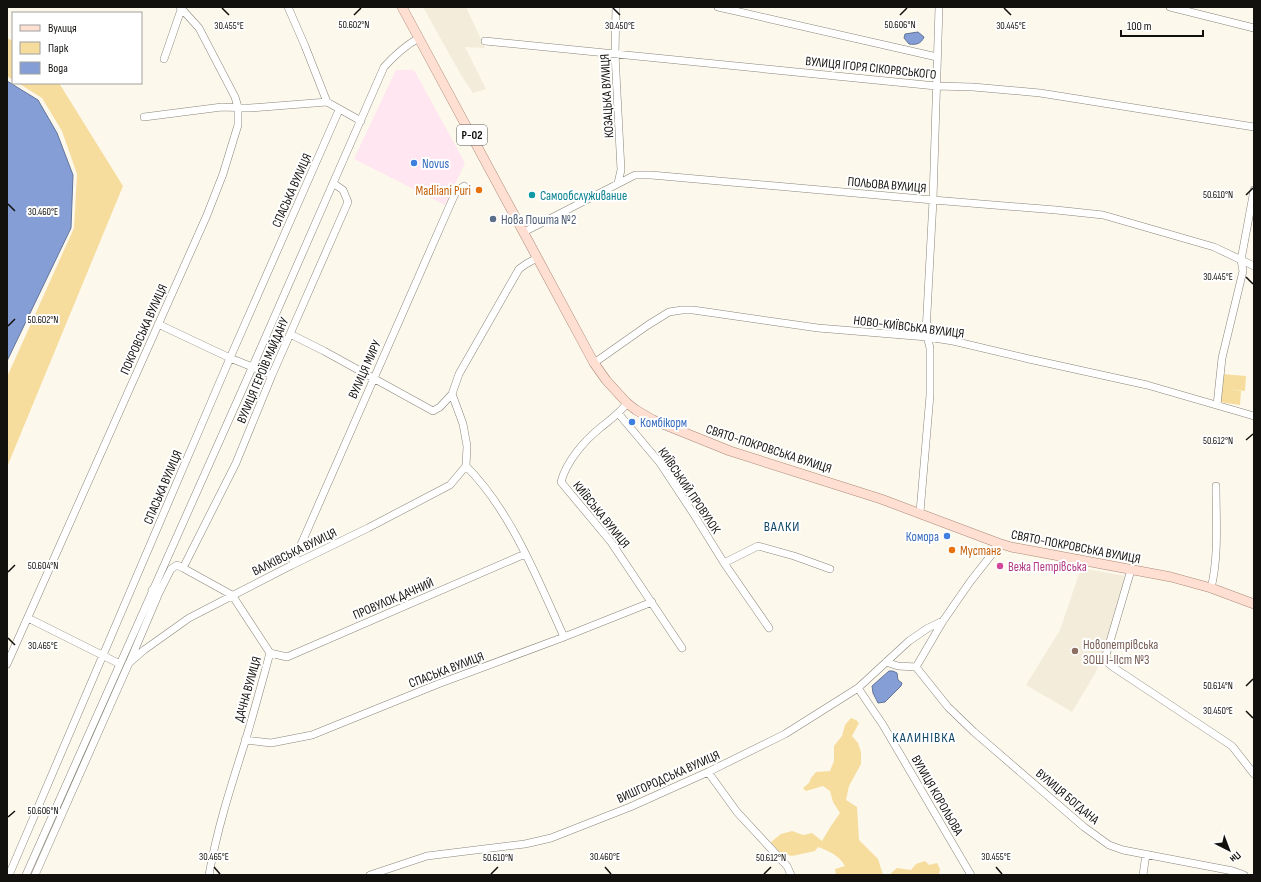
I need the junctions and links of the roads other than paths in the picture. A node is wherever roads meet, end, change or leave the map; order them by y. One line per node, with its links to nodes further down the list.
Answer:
1 (181, 7): 13 (street); 16 (street, ПОКРОВСЬКА ВУЛИЦЯ)
2 (288, 7): 15 (street)
3 (402, 7): 9 (main road, СВЯТО-ПОКРОВСЬКА ВУЛИЦЯ / Р-02)
4 (616, 7): 11 (street, КОЗАЦЬКА ВУЛИЦЯ)
5 (718, 7): 12 (street)
6 (939, 7): 12 (street)
7 (1170, 7): 8 (street)
8 (1254, 28)
9 (419, 38): 19 (street); 26 (main road, СВЯТО-ПОКРОВСЬКА ВУЛИЦЯ / Р-02)
10 (485, 41): 11 (street, ВУЛИЦЯ ІГОРЯ СІКОРВСЬКОГО)
11 (615, 54): 14 (street, ВУЛИЦЯ ІГОРЯ СІКОРВСЬКОГО); 22 (street, КОЗАЦЬКА ВУЛИЦЯ)
12 (937, 57): 14 (street)
13 (164, 59)
14 (936, 86): 20 (street, ВУЛИЦЯ ІГОРЯ СІКОРВСЬКОГО); 25 (street)
15 (327, 102): 16 (street); 17 (street)
16 (238, 107): 18 (street); 30 (street, ПОКРОВСЬКА ВУЛИЦЯ)
17 (339, 110): 19 (street); 33 (street, СПАСЬКА ВУЛИЦЯ)
18 (144, 117)
19 (361, 121): 21 (street)
20 (1254, 127)
21 (333, 183): 31 (street, ВУЛИЦЯ ГЕРОЇВ МАЙДАНУ); 35 (street)
22 (618, 183): 25 (street, ПОЛЬОВА ВУЛИЦЯ); 26 (street, ПОЛЬОВА ВУЛИЦЯ)
23 (464, 186): 37 (street, ВУЛИЦЯ МИРУ)
24 (1254, 194): 28 (street)
25 (933, 200): 28 (street, ПОЛЬОВА ВУЛИЦЯ); 32 (street)
26 (524, 232): 27 (main road, СВЯТО-ПОКРОВСЬКА ВУЛИЦЯ / Р-02)
27 (537, 258): 34 (main road, СВЯТО-ПОКРОВСЬКА ВУЛИЦЯ / Р-02); 38 (street)
28 (1241, 260): 29 (street, ПОЛЬОВА ВУЛИЦЯ); 40 (street)
29 (1254, 266)
30 (158, 324): 33 (street); 59 (street, ПОКРОВСЬКА ВУЛИЦЯ)
31 (290, 334): 36 (street, ВУЛИЦЯ ГЕРОЇВ МАЙДАНУ); 37 (street)
32 (927, 337): 34 (street, НОВО-КИЇВСЬКА ВУЛИЦЯ); 40 (street, НОВО-КИЇВСЬКА ВУЛИЦЯ); 45 (street)
33 (230, 358): 35 (street); 65 (street, СПАСЬКА ВУЛИЦЯ)
34 (594, 363): 39 (main road, СВЯТО-ПОКРОВСЬКА ВУЛИЦЯ / Р-02)
35 (252, 368): 36 (street); 54 (street)
36 (272, 375): 50 (street, ВУЛИЦЯ ГЕРОЇВ МАЙДАНУ)
37 (373, 378): 38 (street); 49 (street, ВУЛИЦЯ МИРУ)
38 (452, 394): 43 (street)
39 (627, 403): 41 (street, КИЇВСЬКА ВУЛИЦЯ); 45 (main road, СВЯТО-ПОКРОВСЬКА ВУЛИЦЯ / Р-02)
40 (1217, 405): 42 (street, НОВО-КИЇВСЬКА ВУЛИЦЯ)
41 (618, 413): 48 (street, КИЇВСЬКИЙ ПРОВУЛОК); 57 (street, КИЇВСЬКА ВУЛИЦЯ)
42 (1254, 416)
43 (466, 466): 47 (street); 49 (street, ВАЛКІВСЬКА ВУЛИЦЯ)
44 (1216, 486): 53 (street)
45 (920, 512): 46 (main road, СВЯТО-ПОКРОВСЬКА ВУЛИЦЯ / Р-02)
46 (998, 543): 52 (main road, СВЯТО-ПОКРОВСЬКА ВУЛИЦЯ / Р-02); 60 (street, ВИШГОРОДСЬКА ВУЛИЦЯ)
47 (525, 554): 62 (street); 64 (street, ПРОВУЛОК ДАЧНИЙ)
48 (724, 563): 51 (street); 61 (street, КИЇВСЬКИЙ ПРОВУЛОК)
49 (292, 565): 56 (street, ВАЛКІВСЬКА ВУЛИЦЯ)
50 (183, 568): 55 (street); 56 (street, ДАЧНА ВУЛИЦЯ)
51 (830, 569)
52 (1131, 570): 53 (main road, СВЯТО-ПОКРОВСЬКА ВУЛИЦЯ / Р-02); 74 (street)
53 (1211, 588): 58 (main road, СВЯТО-ПОКРОВСЬКА ВУЛИЦЯ / Р-02)
54 (152, 590): 55 (street); 69 (street)
55 (160, 593): 67 (street)
56 (232, 595): 64 (street, ДАЧНА ВУЛИЦЯ); 67 (street, ВАЛКІВСЬКА ВУЛИЦЯ)
57 (652, 602): 62 (street, СПАСЬКА ВУЛИЦЯ); 63 (street, КИЇВСЬКА ВУЛИЦЯ)
58 (1254, 604)
59 (28, 618): 65 (street); 68 (street, ПОКРОВСЬКА ВУЛИЦЯ)
60 (943, 621): 66 (street, ВИШГОРОДСЬКА ВУЛИЦЯ); 70 (street, ВИШГОРОДСЬКА ВУЛИЦЯ)
61 (769, 628)
62 (564, 637): 72 (street, СПАСЬКА ВУЛИЦЯ)
63 (682, 648)
64 (270, 653): 72 (street, ДАЧНА ВУЛИЦЯ)
65 (102, 656): 69 (street); 78 (street, СПАСЬКА ВУЛИЦЯ)
66 (886, 662): 70 (street); 71 (street, ВИШГОРОДСЬКА ВУЛИЦЯ)
67 (129, 663): 76 (street, ВАЛКІВСЬКА ВУЛИЦЯ)
68 (7, 664)
69 (120, 664): 75 (street)
70 (916, 667): 77 (street, ВУЛИЦЯ БОГДАНА)
71 (858, 688): 73 (street, ВИШГОРОДСЬКА ВУЛИЦЯ); 84 (street, ВУЛИЦЯ КОРОЛЬОВА)
72 (245, 740): 81 (street, ДАЧНА ВУЛИЦЯ)
73 (708, 772): 82 (street, ВИШГОРОДСЬКА ВУЛИЦЯ); 83 (street)
74 (1254, 774)
75 (66, 784): 76 (street); 79 (street)
76 (74, 788): 80 (street, ВАЛКІВСЬКА ВУЛИЦЯ)
77 (1146, 854): 85 (street); 86 (street, ВУЛИЦЯ БОГДАНА)
78 (9, 875)
79 (26, 875)
80 (36, 875)
81 (209, 875)
82 (370, 875)
83 (791, 875)
84 (971, 875)
85 (1143, 875)
86 (1244, 875)

